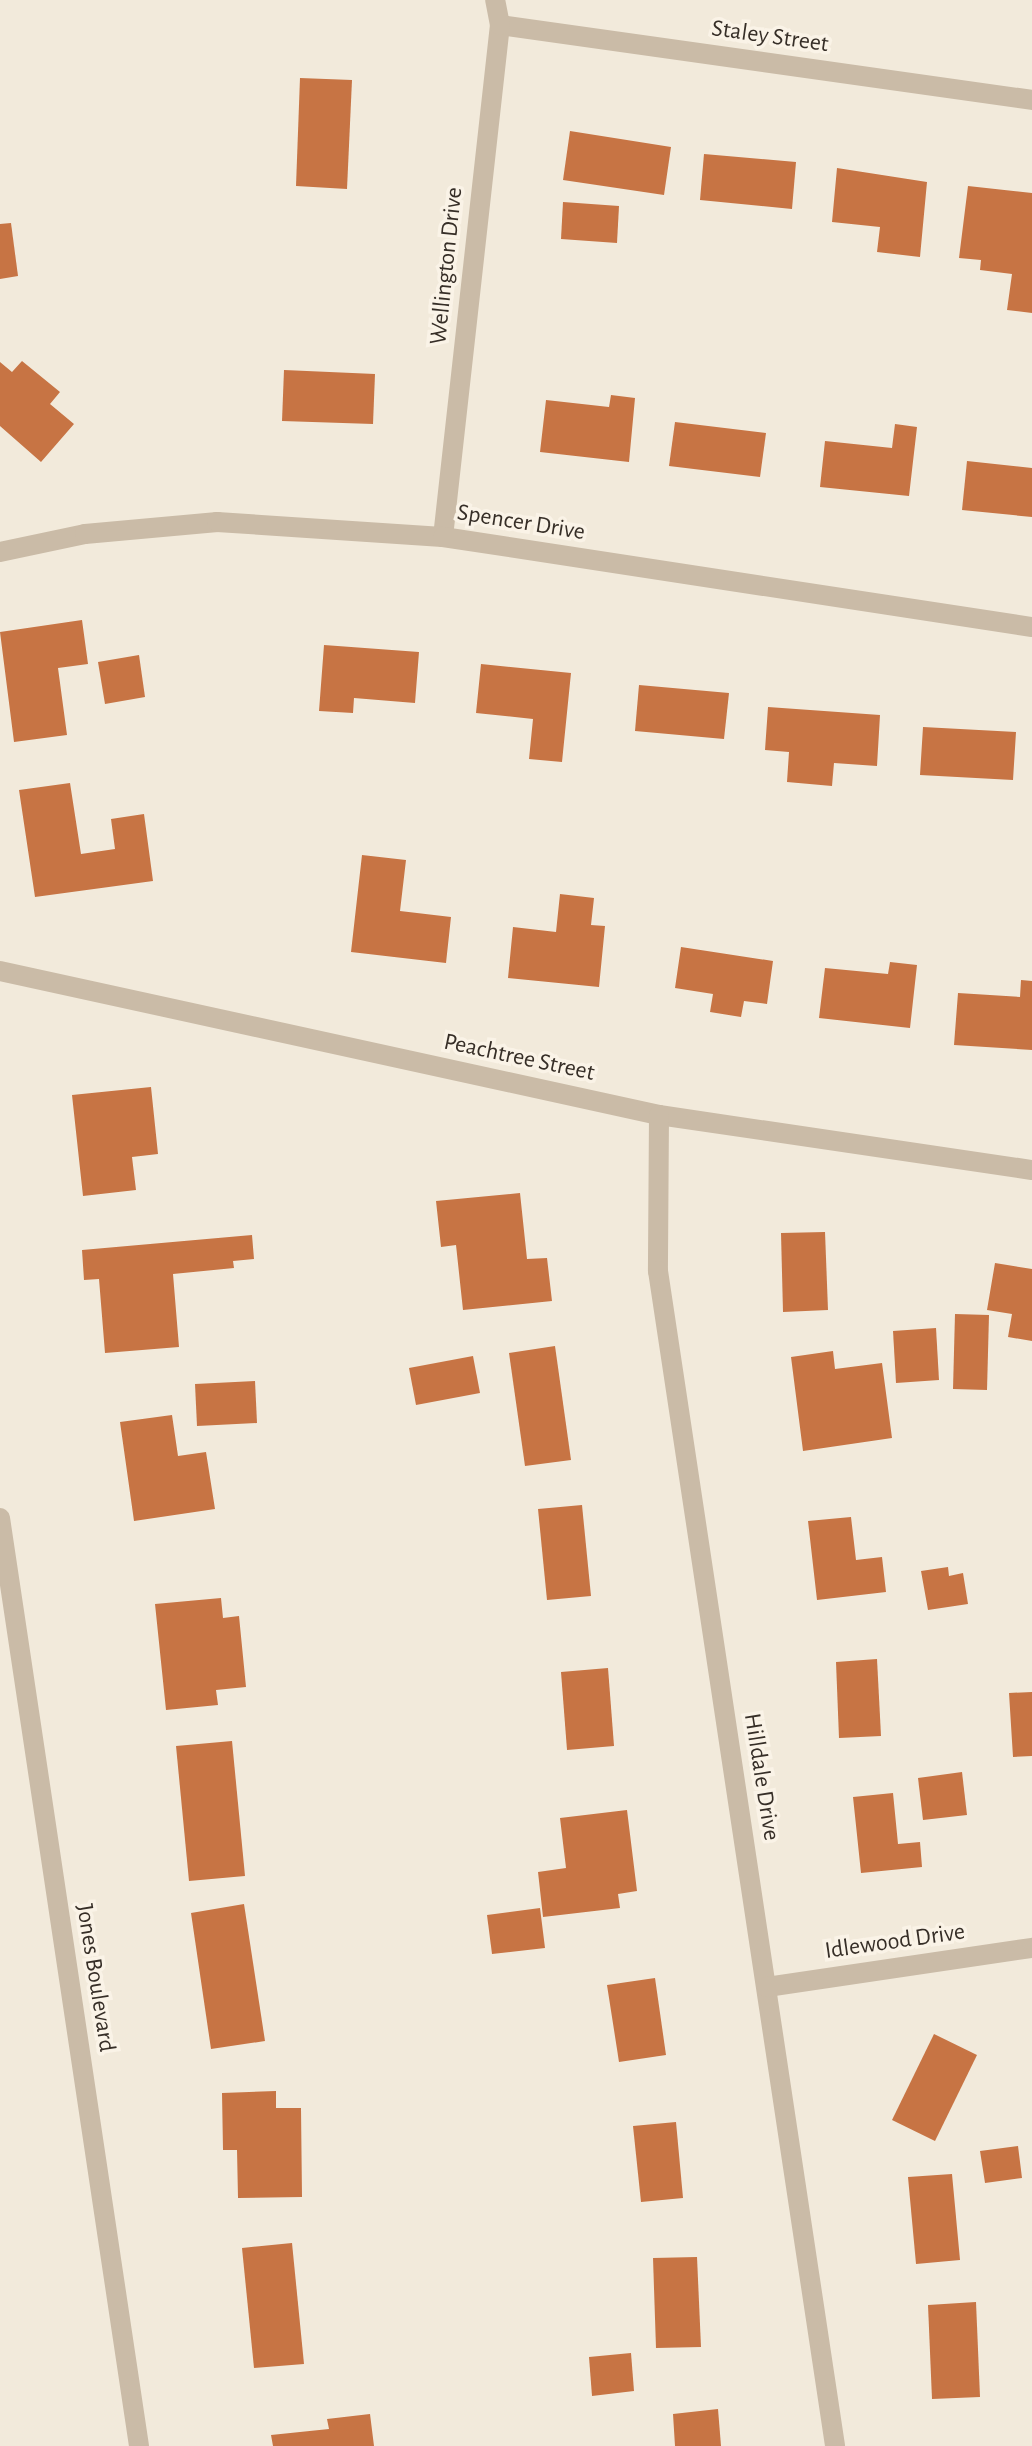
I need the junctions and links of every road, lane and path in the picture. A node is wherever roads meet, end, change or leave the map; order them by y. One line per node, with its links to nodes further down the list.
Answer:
1 (495, 0): 2 (street, Wellington Drive)
2 (500, 25): 3 (street, Staley Street); 4 (street, Wellington Drive)
3 (1032, 100)
4 (443, 537): 5 (street, Spencer Drive); 6 (street, Spencer Drive)
5 (0, 552)
6 (1032, 627)
7 (0, 971): 8 (street, Peachtree Street)
8 (659, 1115): 9 (street, Peachtree Street); 12 (street, Hilldale Drive)
9 (1032, 1170)
10 (0, 1518): 13 (street, Jones Boulevard)
11 (1032, 1948): 12 (street, Idlewood Drive)
12 (767, 1987): 14 (street, Hilldale Drive)
13 (139, 2446)
14 (835, 2446)

